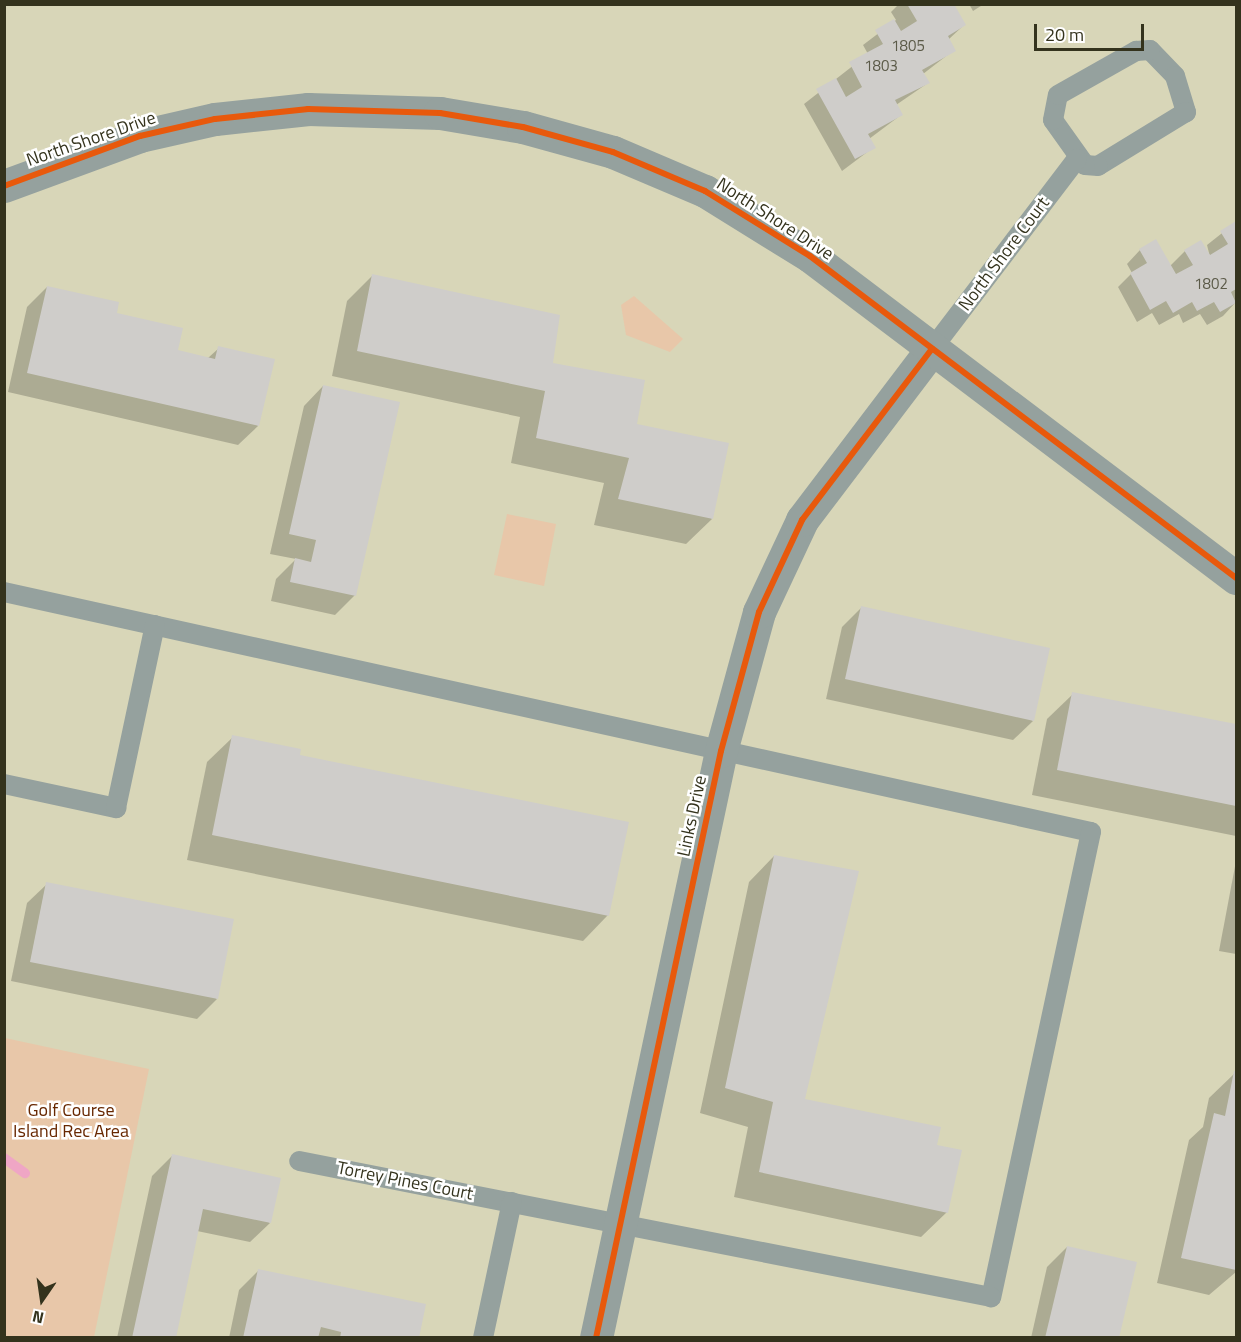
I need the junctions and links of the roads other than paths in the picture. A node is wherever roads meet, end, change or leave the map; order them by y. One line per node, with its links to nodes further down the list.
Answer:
1 (1077, 159): 1 (lane); 3 (lane, North Shore Court)
2 (4, 186): 3 (street, North Shore Drive)
3 (932, 349): 4 (street, North Shore Drive); 7 (street, Links Drive)
4 (1236, 578)
5 (4, 592): 6 (lane)
6 (155, 625): 7 (lane); 8 (lane)
7 (721, 752): 11 (street, Links Drive); 11 (lane, Torrey Pines Court)
8 (4, 784)
9 (299, 1161): 10 (lane, Torrey Pines Court)
10 (512, 1202): 11 (lane, Torrey Pines Court); 12 (lane)
11 (620, 1223): 13 (street, Links Drive)
12 (483, 1338)
13 (596, 1338)

